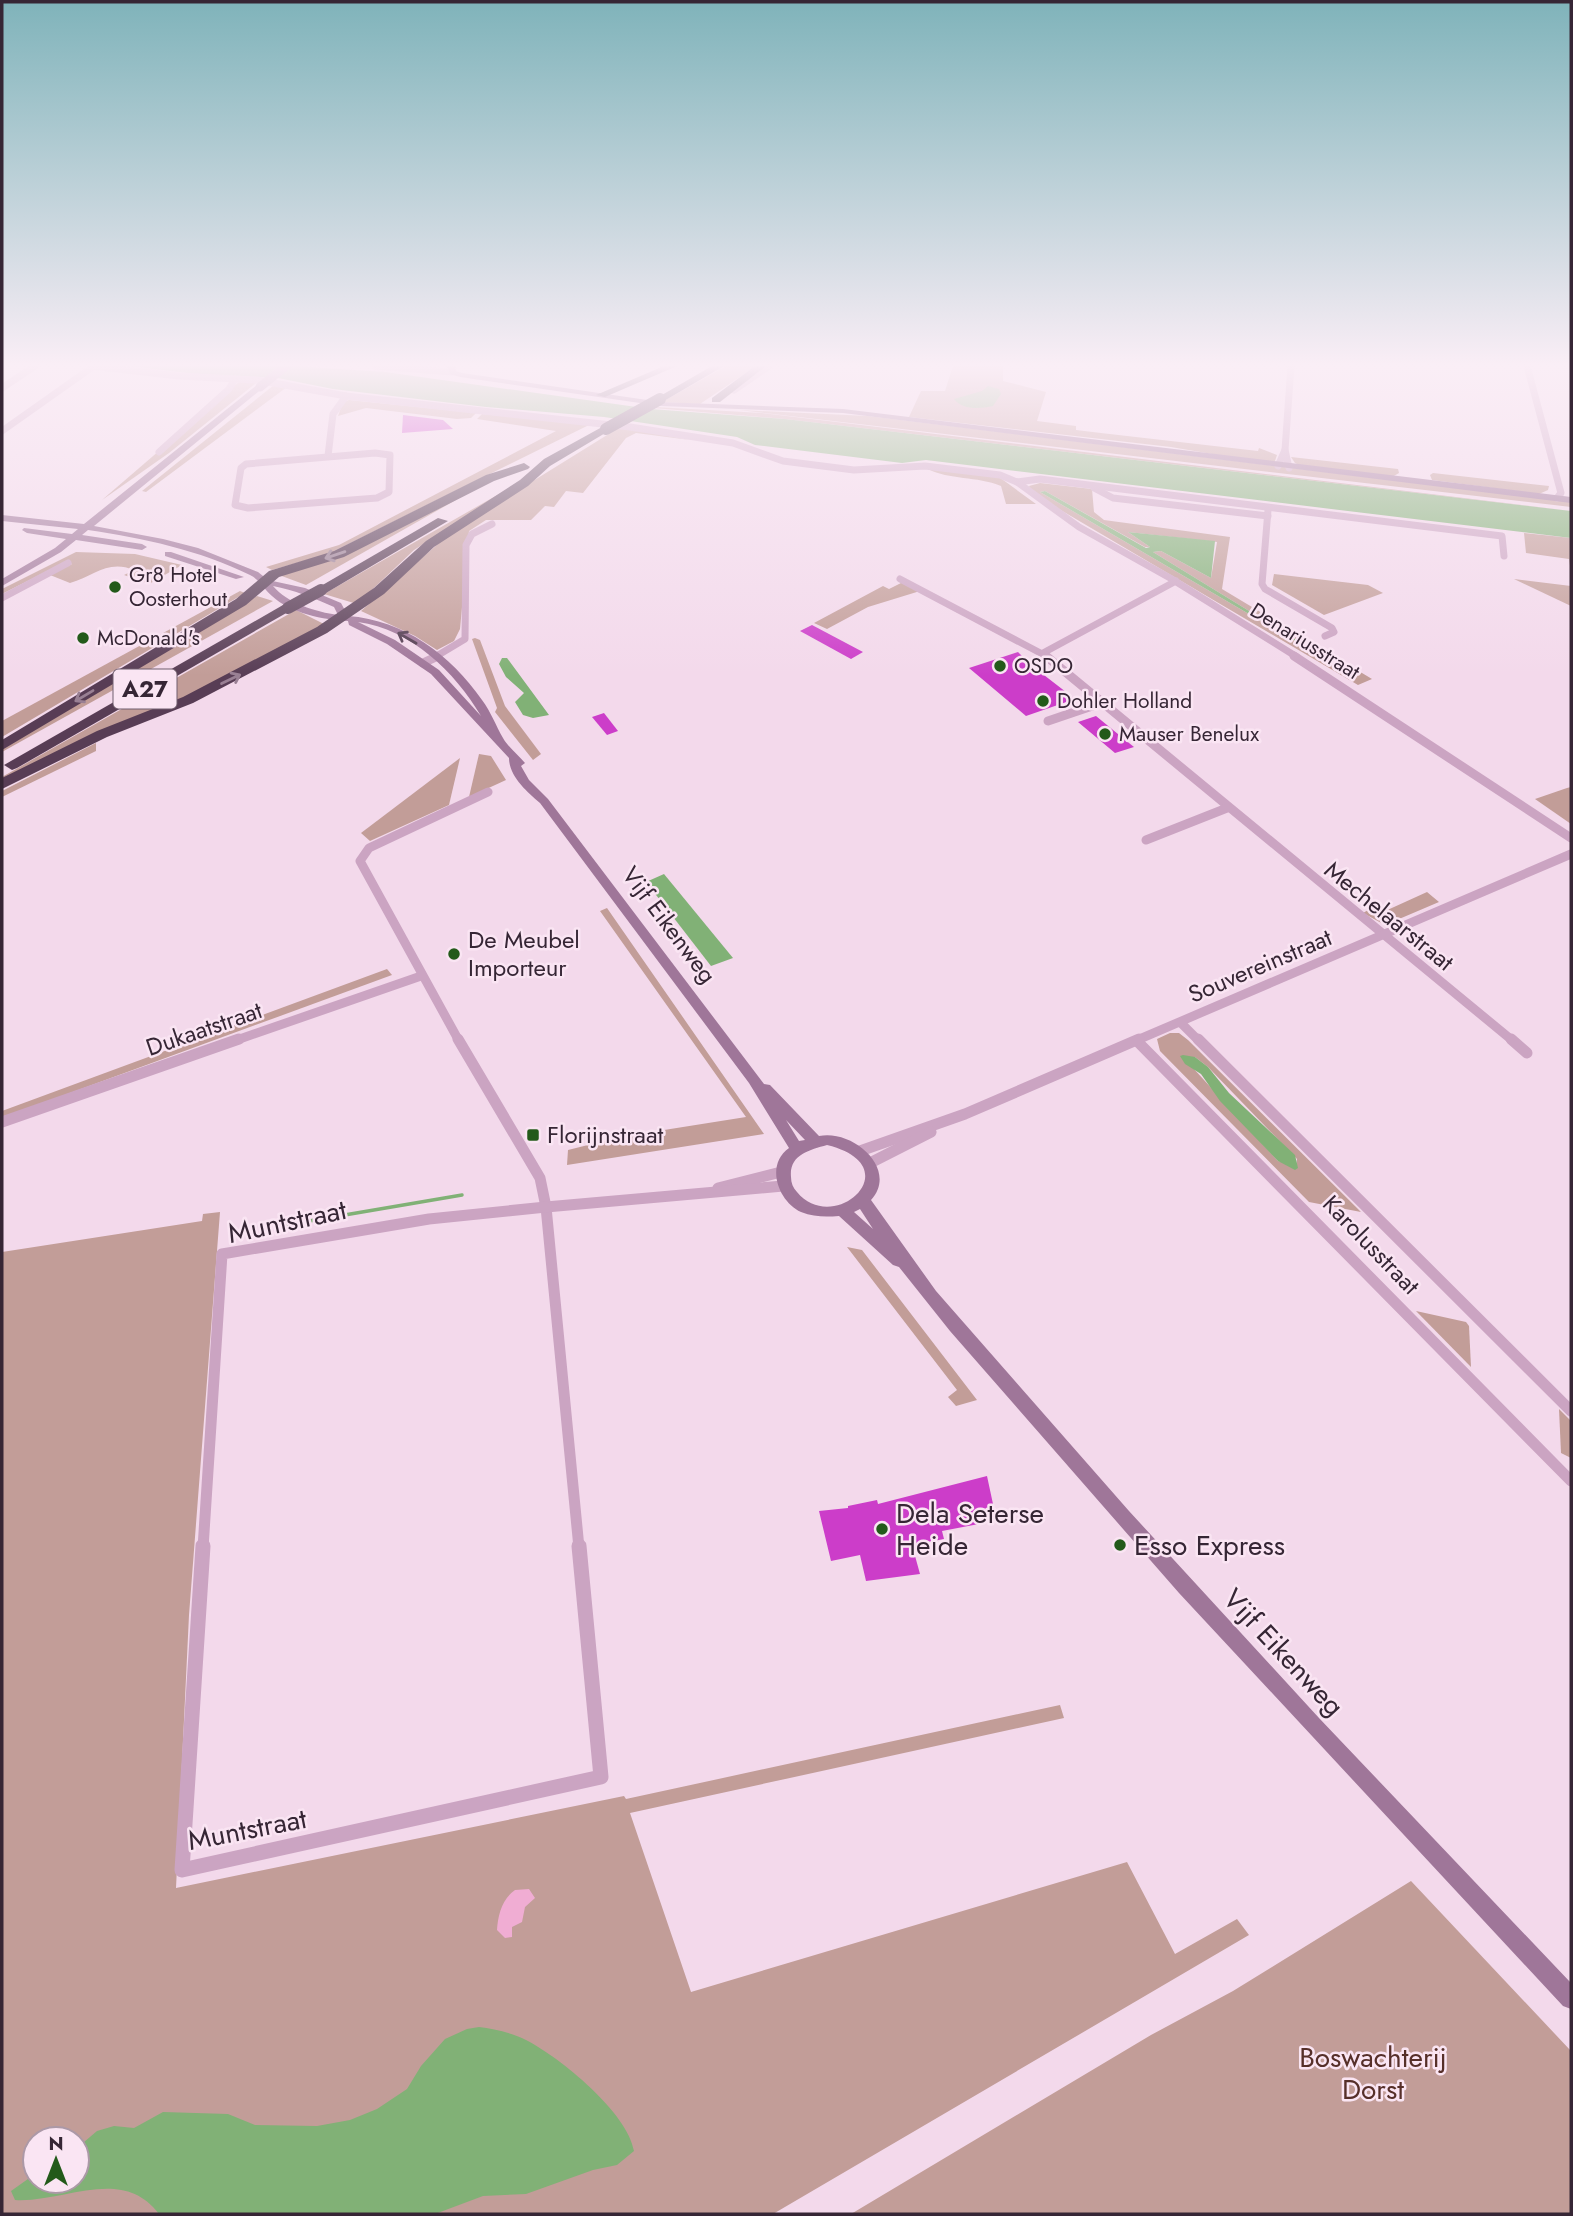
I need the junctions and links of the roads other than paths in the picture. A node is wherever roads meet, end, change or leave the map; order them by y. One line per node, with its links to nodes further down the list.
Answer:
1 (158, 469): 18 (main road, bridge)
2 (241, 469): 3 (street)
3 (390, 469)
4 (517, 469): 25 (highway, A27, one-way to 25)
5 (520, 469): 27 (highway, A27)
6 (533, 469): 27 (highway, A27)
7 (539, 469): 30 (highway, A27)
8 (954, 469): 11 (street)
9 (1302, 469): 12 (main road)
10 (1552, 469): 12 (street)
11 (1017, 482): 14 (street); 24 (street, Denariusstraat)
12 (1557, 498): 13 (main road)
13 (1571, 500)
14 (1268, 512): 20 (street); 31 (street)
15 (2, 518): 18 (main road)
16 (492, 524): 33 (street)
17 (2, 526): 19 (main road)
18 (79, 531): 19 (main road); 25 (main road); 26 (main road)
19 (64, 536): 22 (main road)
20 (1504, 556)
21 (68, 563): 28 (street)
22 (2, 573)
23 (900, 579): 32 (street, Mechelaarstraat)
24 (1176, 581): 32 (street); 44 (street, Denariusstraat)
25 (266, 582): 30 (main road); 30 (main road); 38 (highway, A27, one-way to 38)
26 (2, 583)
27 (317, 588): 29 (highway, A27, bridge)
28 (2, 598)
29 (283, 606): 39 (highway, A27); 40 (highway, A27)
30 (343, 616): 33 (main road, Vijf Eikenweg, one-way to 30); 34 (main road, Vijf Eikenweg); 41 (highway, A27, one-way to 30)
31 (1325, 636)
32 (1043, 653): 35 (street, Mechelaarstraat)
33 (436, 657): 34 (street); 37 (main road, Vijf Eikenweg)
34 (423, 663): 37 (main road, Vijf Eikenweg)
35 (1101, 703): 36 (street); 43 (street, Mechelaarstraat)
36 (1048, 721)
37 (498, 739): 52 (main road, Vijf Eikenweg)
38 (2, 746)
39 (2, 760)
40 (2, 770)
41 (2, 784)
42 (488, 792): 48 (street)
43 (1227, 808): 45 (street); 47 (street, Mechelaarstraat)
44 (1571, 838)
45 (1146, 839)
46 (1571, 854): 47 (street, Souvereinstraat)
47 (1383, 935): 49 (street, Souvereinstraat); 51 (street, Mechelaarstraat)
48 (421, 976): 54 (street, Dukaatstraat); 61 (street)
49 (1181, 1023): 50 (street, Souvereinstraat); 64 (street, Karolusstraat)
50 (1138, 1041): 53 (street, Souvereinstraat); 65 (street, Karolusstraat)
51 (1527, 1053)
52 (754, 1079): 55 (main road, Vijf Eikenweg); 56 (main road, Vijf Eikenweg)
53 (965, 1114): 57 (street, Souvereinstraat); 58 (street, Souvereinstraat)
54 (2, 1122)
55 (815, 1141): 56 (main road); 57 (main road)
56 (796, 1149): 59 (main road)
57 (860, 1151): 58 (main road)
58 (870, 1163): 60 (main road)
59 (782, 1179): 61 (street); 62 (main road)
60 (862, 1199): 62 (main road); 63 (main road, Vijf Eikenweg)
61 (546, 1208): 61 (street, Muntstraat)
62 (842, 1210): 63 (main road, Vijf Eikenweg)
63 (910, 1271): 66 (main road, Vijf Eikenweg)
64 (1571, 1411)
65 (1571, 1481)
66 (1571, 1998)

